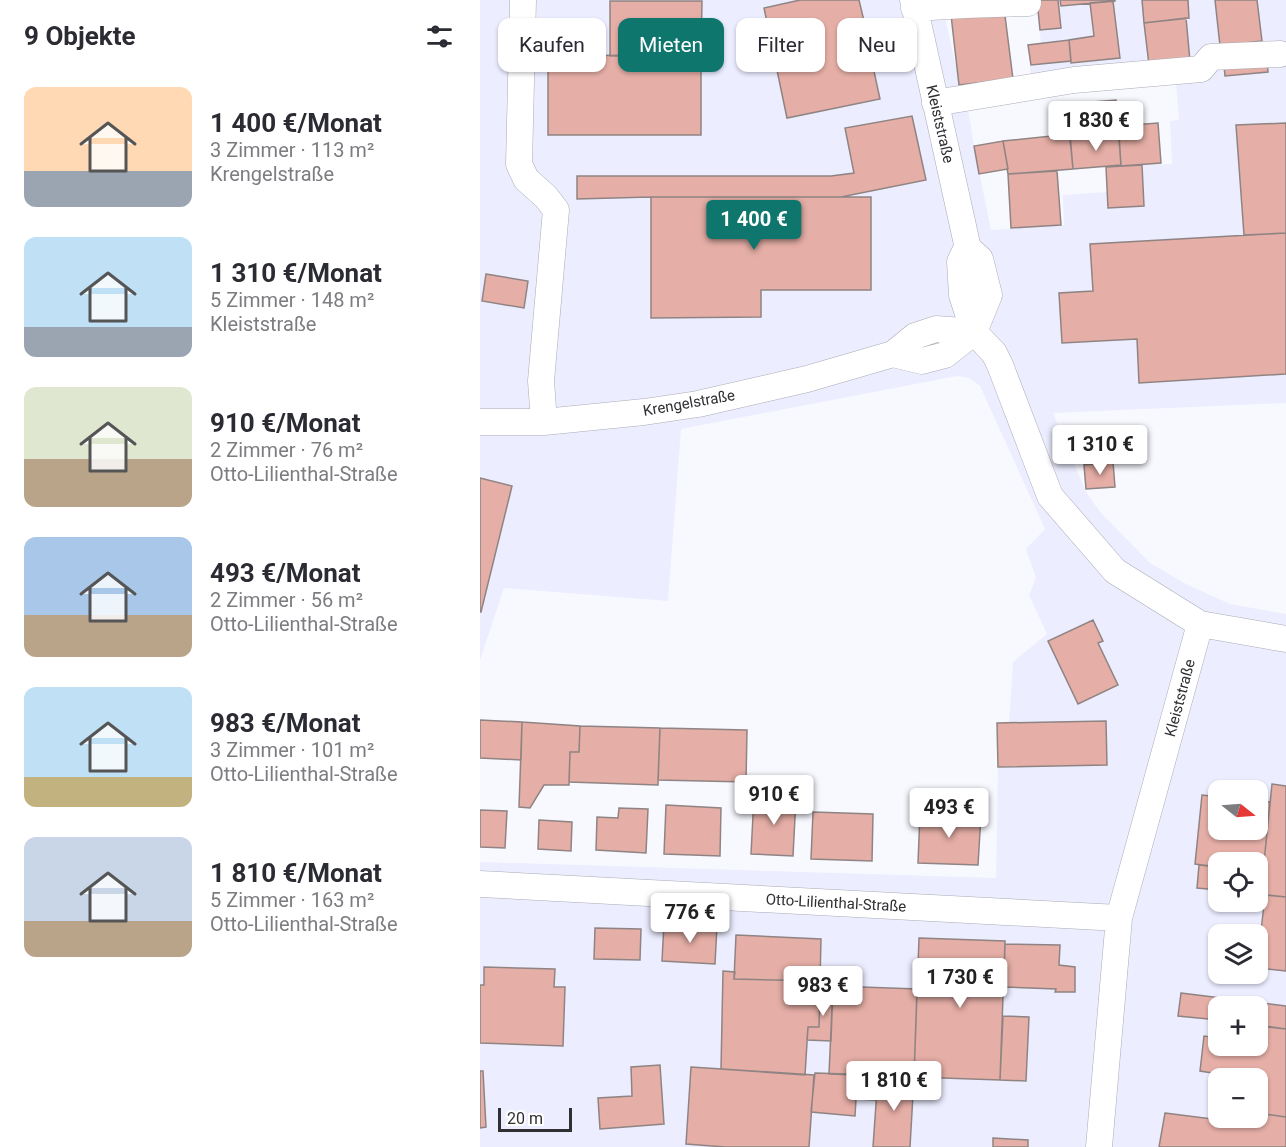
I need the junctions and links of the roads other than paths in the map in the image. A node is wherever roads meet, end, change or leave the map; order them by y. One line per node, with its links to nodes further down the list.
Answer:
1 (523, 0): 8 (street)
2 (1028, 3): 3 (street)
3 (914, 4): 5 (street, Kleiststraße)
4 (1280, 54): 5 (street)
5 (935, 103): 6 (street, Kleiststraße)
6 (974, 332): 8 (street, Krengelstraße); 9 (street)
7 (480, 422): 8 (street, Krengelstraße)
8 (544, 422)
9 (1200, 624): 10 (street); 12 (street, Kleiststraße)
10 (1286, 639)
11 (480, 884): 12 (street, Otto-Lilienthal-Straße)
12 (1119, 918): 13 (street, Kleiststraße)
13 (1099, 1147)

